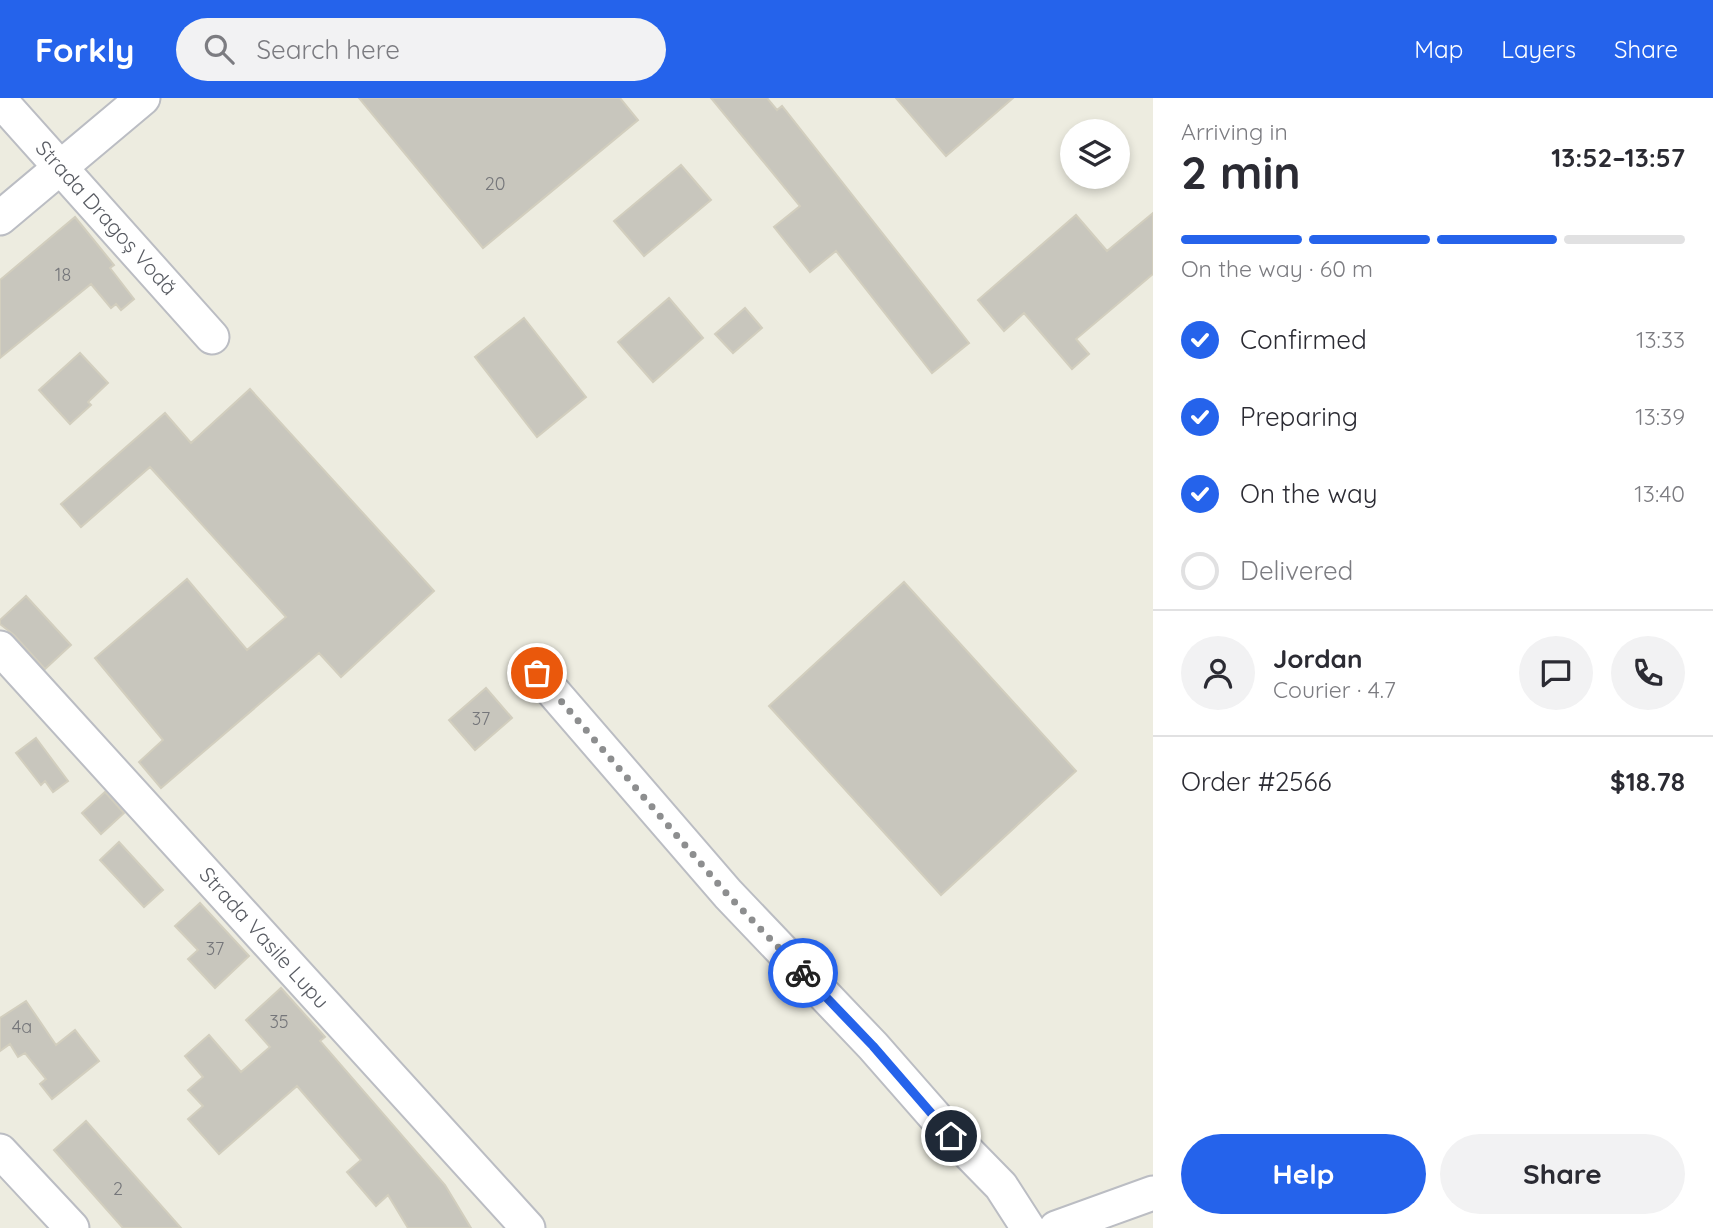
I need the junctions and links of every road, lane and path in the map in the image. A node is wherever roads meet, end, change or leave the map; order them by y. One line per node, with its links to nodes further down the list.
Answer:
1 (143, 98): 3 (street)
2 (0, 100): 3 (street, Strada Dragoș Vodă)
3 (62, 167): 4 (street); 5 (street, Strada Dragoș Vodă)
4 (0, 218)
5 (212, 337)
6 (0, 648): 11 (street, Strada Vasile Lupu)
7 (537, 673): 12 (street)
8 (0, 1151): 10 (street)
9 (1153, 1193): 13 (street)
10 (72, 1228)
11 (528, 1228)
12 (1028, 1228)
13 (1056, 1228)

